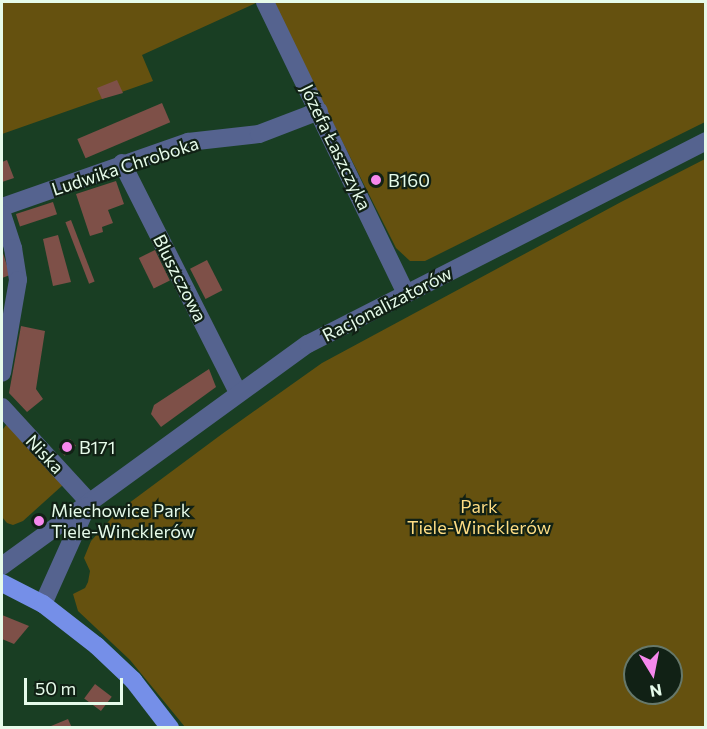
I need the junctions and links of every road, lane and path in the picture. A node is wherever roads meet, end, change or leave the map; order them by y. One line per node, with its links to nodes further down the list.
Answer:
1 (265, 2): 2 (street, Józefa Łaszczyka)
2 (320, 111): 4 (street, Ludwika Chroboka); 7 (street, Józefa Łaszczyka)
3 (705, 141): 7 (street, Racjonalizatorów)
4 (122, 163): 5 (street, Ludwika Chroboka); 9 (street, Bluszczowa)
5 (2, 207)
6 (2, 214): 8 (street)
7 (406, 294): 9 (street, Racjonalizatorów)
8 (2, 374)
9 (238, 393): 11 (street, Racjonalizatorów)
10 (2, 407): 11 (street, Niska)
11 (89, 502): 12 (street, Racjonalizatorów); 14 (street, Racjonalizatorów)
12 (2, 566)
13 (2, 583): 14 (main road)
14 (43, 604): 15 (main road)
15 (170, 728)

